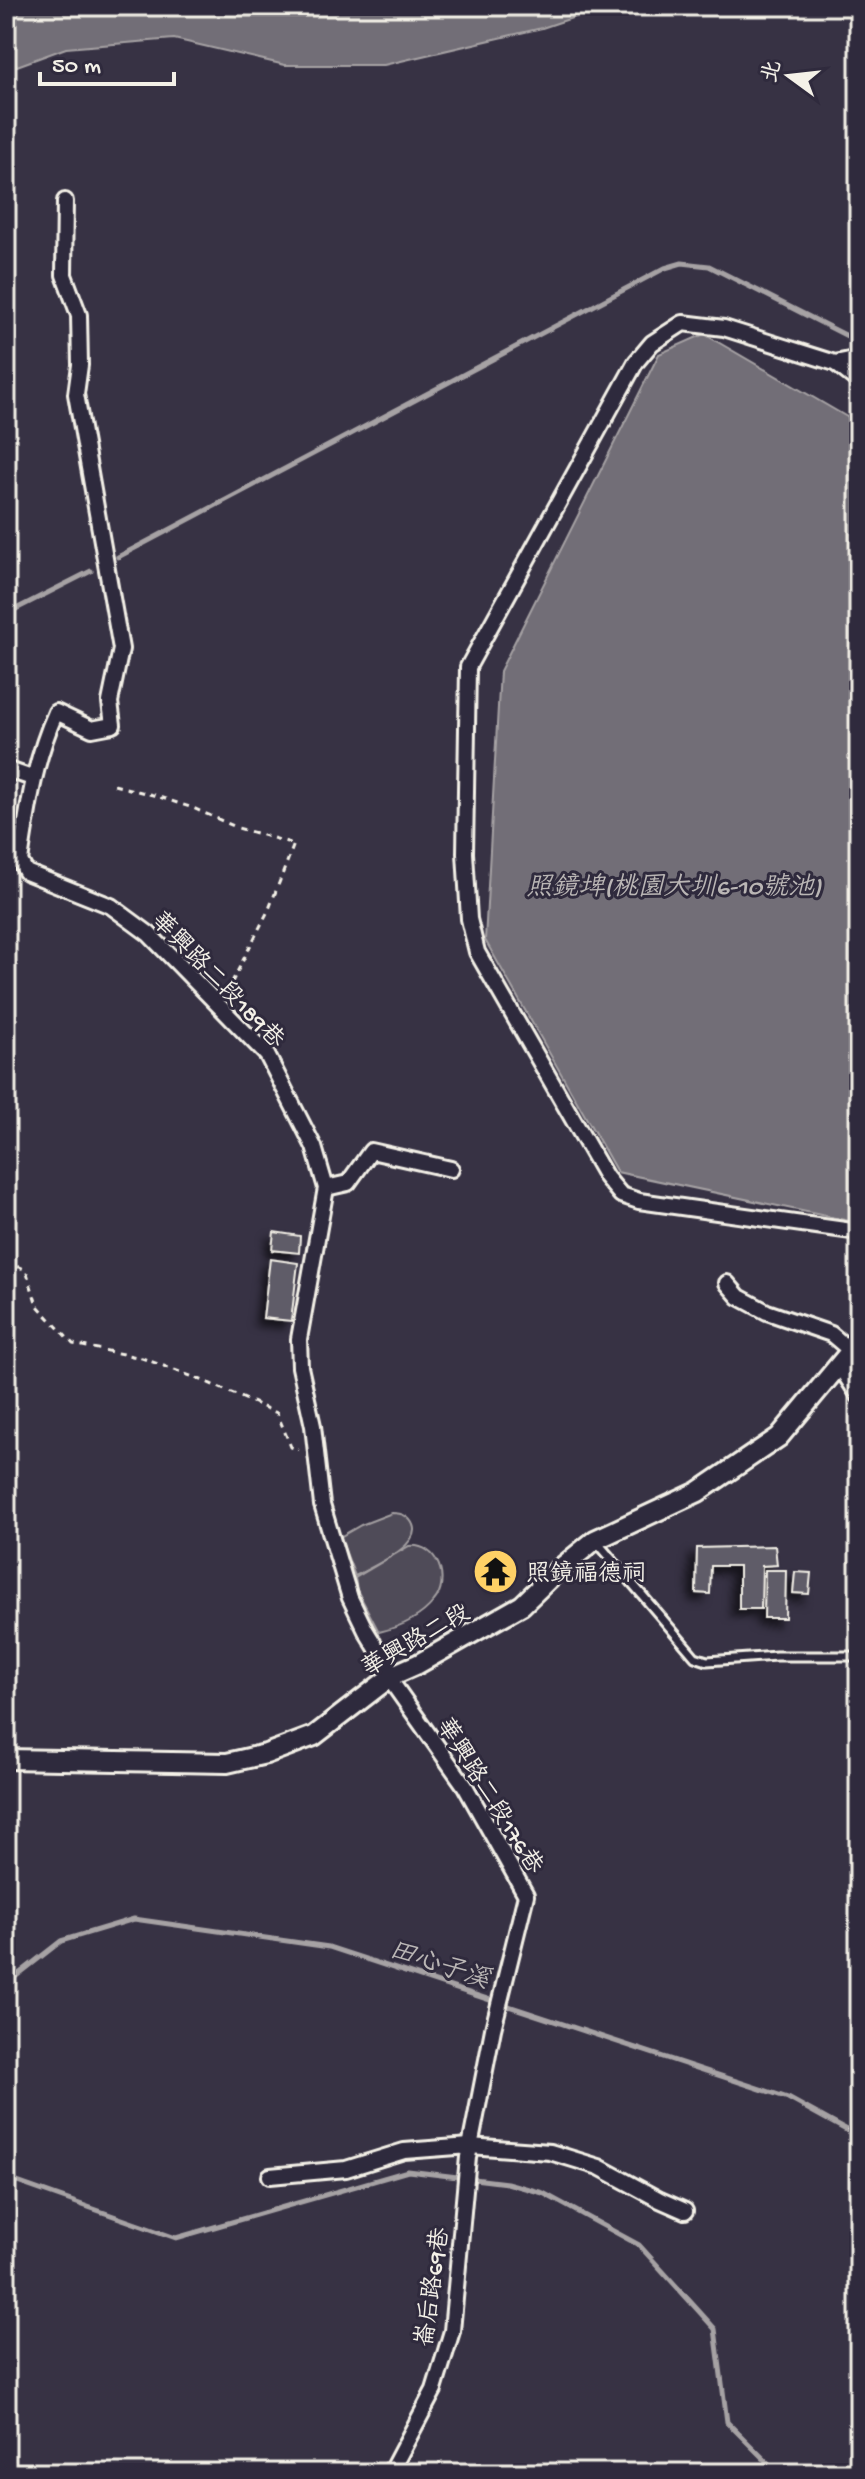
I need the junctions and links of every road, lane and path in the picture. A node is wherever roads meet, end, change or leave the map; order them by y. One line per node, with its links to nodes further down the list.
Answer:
1 (65, 201): 6 (street, 華興路二段189巷)
2 (859, 358): 3 (street)
3 (835, 363): 4 (street); 11 (street)
4 (859, 382)
5 (6, 769): 6 (street)
6 (32, 778): 8 (street, 華興路二段189巷)
7 (114, 785): 8 (path)
8 (218, 1008): 10 (street, 華興路二段189巷)
9 (451, 1169): 10 (street)
10 (326, 1188): 16 (street, 華興路二段189巷)
11 (859, 1232)
12 (6, 1262): 16 (path)
13 (727, 1283): 14 (street)
14 (849, 1352): 15 (street); 17 (street, 華興路二段)
15 (859, 1396)
16 (316, 1459): 19 (street, 華興路二段189巷)
17 (595, 1540): 18 (lane); 19 (street, 華興路二段)
18 (859, 1660)
19 (393, 1675): 20 (street, 華興路二段); 21 (street, 華興路二段176巷)
20 (6, 1759)
21 (493, 2029): 22 (street, 崙后路69巷)
22 (470, 2146): 23 (street); 24 (street); 25 (street, 崙后路69巷)
23 (270, 2176)
24 (685, 2211)
25 (390, 2473)

